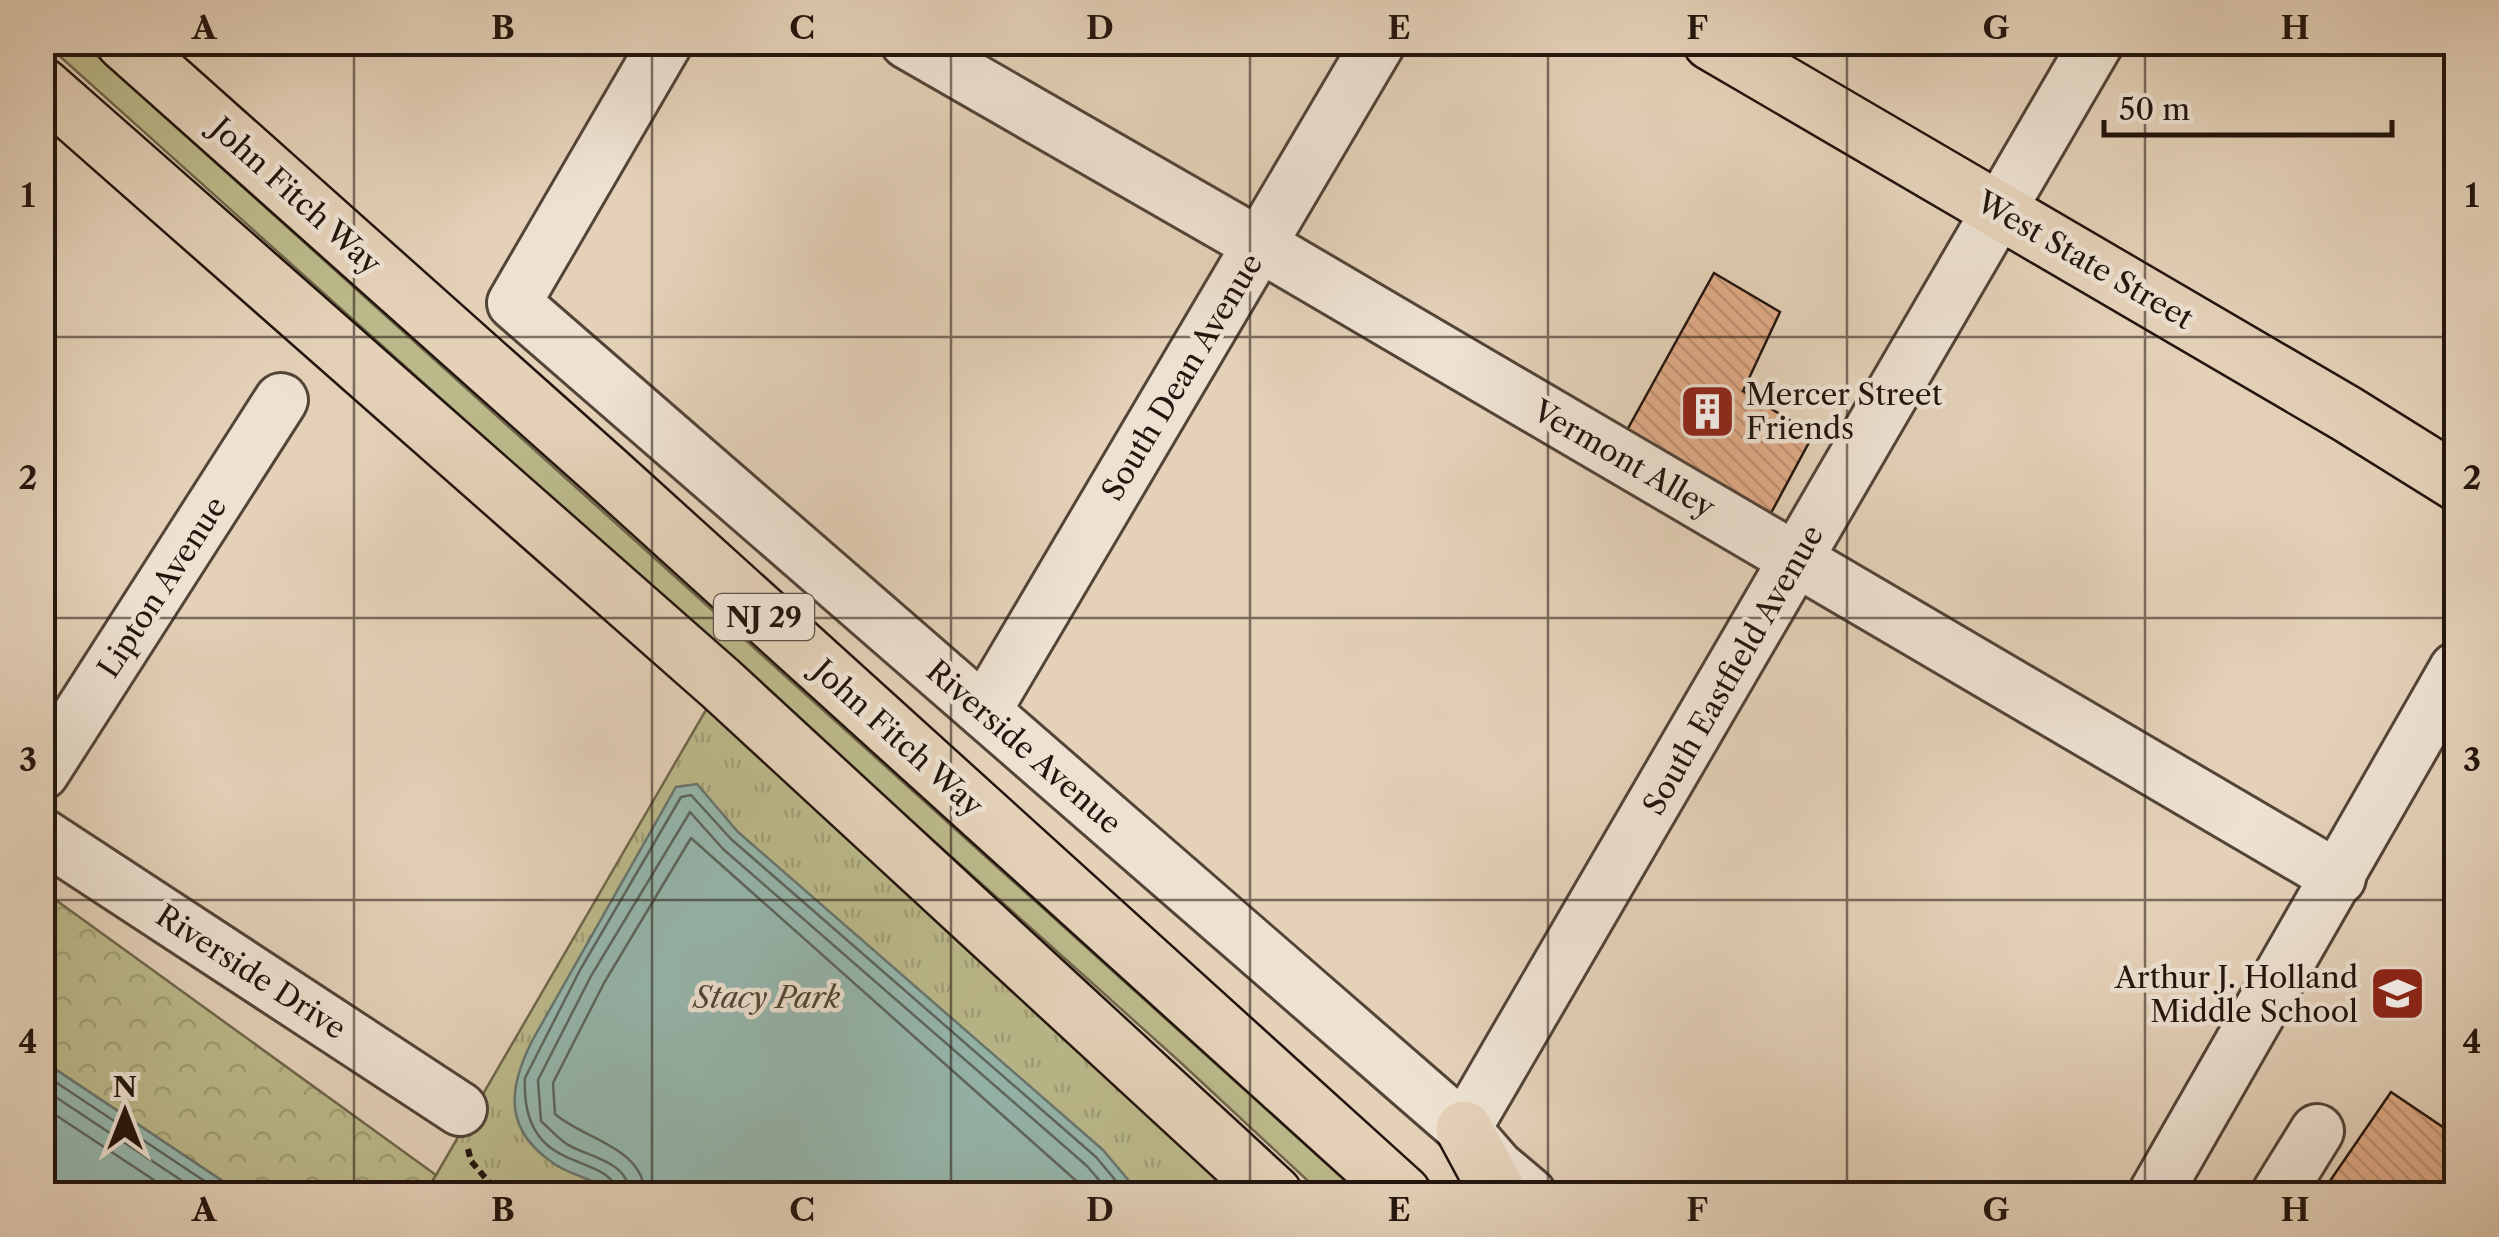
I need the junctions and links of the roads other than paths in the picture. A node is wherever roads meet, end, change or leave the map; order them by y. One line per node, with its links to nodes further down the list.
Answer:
1 (124, 42): 22 (main road, John Fitch Way / NJ 29)
2 (666, 42): 14 (street, Riverside Avenue)
3 (1379, 42): 9 (street, South Dean Avenue)
4 (1711, 42): 8 (main road, West State Street)
5 (2097, 42): 8 (street, South Eastfield Avenue)
6 (939, 51): 9 (street, Vermont Alley)
7 (42, 86): 21 (main road, NJ 29)
8 (1998, 208): 11 (main road, West State Street); 12 (street, South Eastfield Avenue)
9 (1260, 245): 12 (street, Vermont Alley); 14 (street, South Dean Avenue)
10 (281, 400): 15 (street, Lipton Avenue)
11 (2456, 482)
12 (1798, 562): 17 (street, Vermont Alley); 19 (street, South Eastfield Avenue)
13 (2456, 669): 17 (street)
14 (984, 711): 19 (street, Riverside Avenue)
15 (42, 773)
16 (42, 836): 18 (street, Riverside Drive)
17 (2338, 878): 25 (street)
18 (460, 1109)
19 (1464, 1129): 23 (main road); 24 (street, Riverside Avenue)
20 (2316, 1132): 26 (street)
21 (1274, 1194)
22 (1403, 1194)
23 (1499, 1194)
24 (1530, 1194)
25 (2155, 1194)
26 (2278, 1194)

